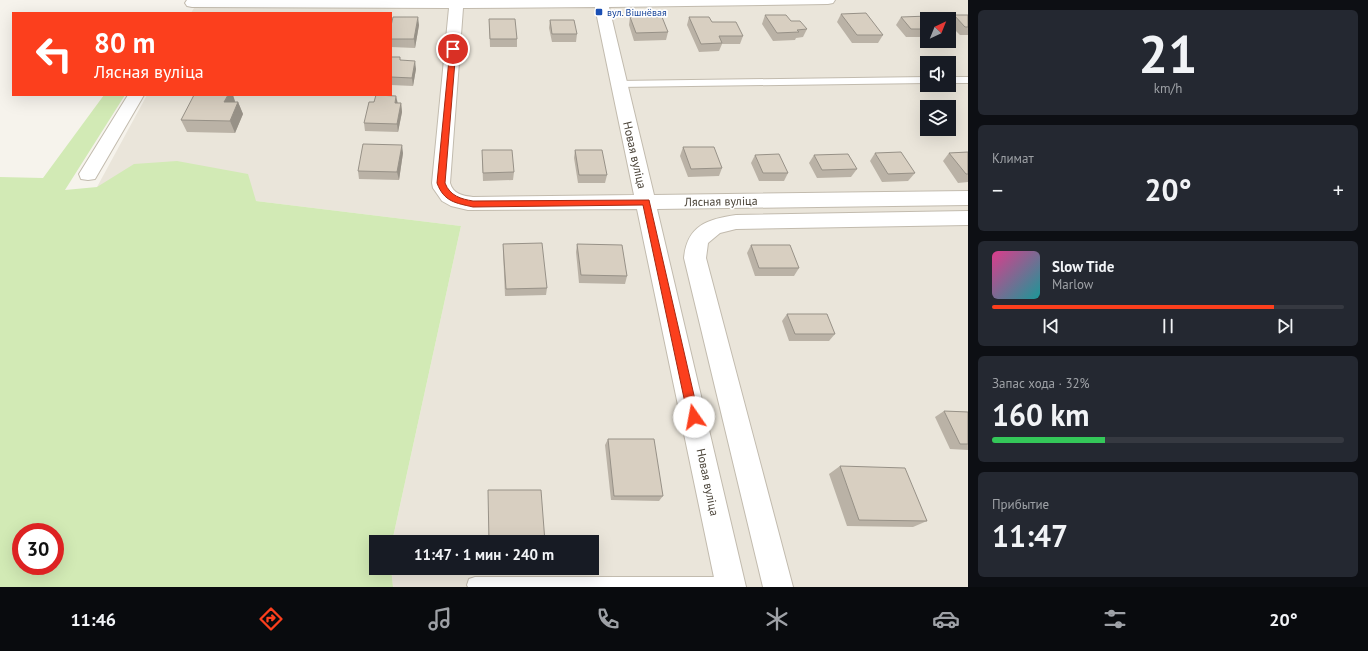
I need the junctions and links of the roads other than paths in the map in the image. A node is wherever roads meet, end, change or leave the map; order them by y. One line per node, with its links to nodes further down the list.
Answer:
1 (828, 0): 3 (street)
2 (457, 2): 3 (street); 4 (street); 12 (street, Лясная вуліца)
3 (601, 3): 8 (street, Новая вуліца)
4 (190, 5)
5 (920, 80): 8 (lane)
6 (956, 80): 7 (lane)
7 (968, 80)
8 (618, 84): 12 (street, Новая вуліца)
9 (135, 96): 10 (street)
10 (88, 174)
11 (968, 198): 12 (street, Лясная вуліца)
12 (646, 202): 15 (street, Новая вуліца)
13 (968, 218): 16 (street, Лясная вуліца)
14 (475, 585): 15 (lane)
15 (731, 586)
16 (778, 587)

